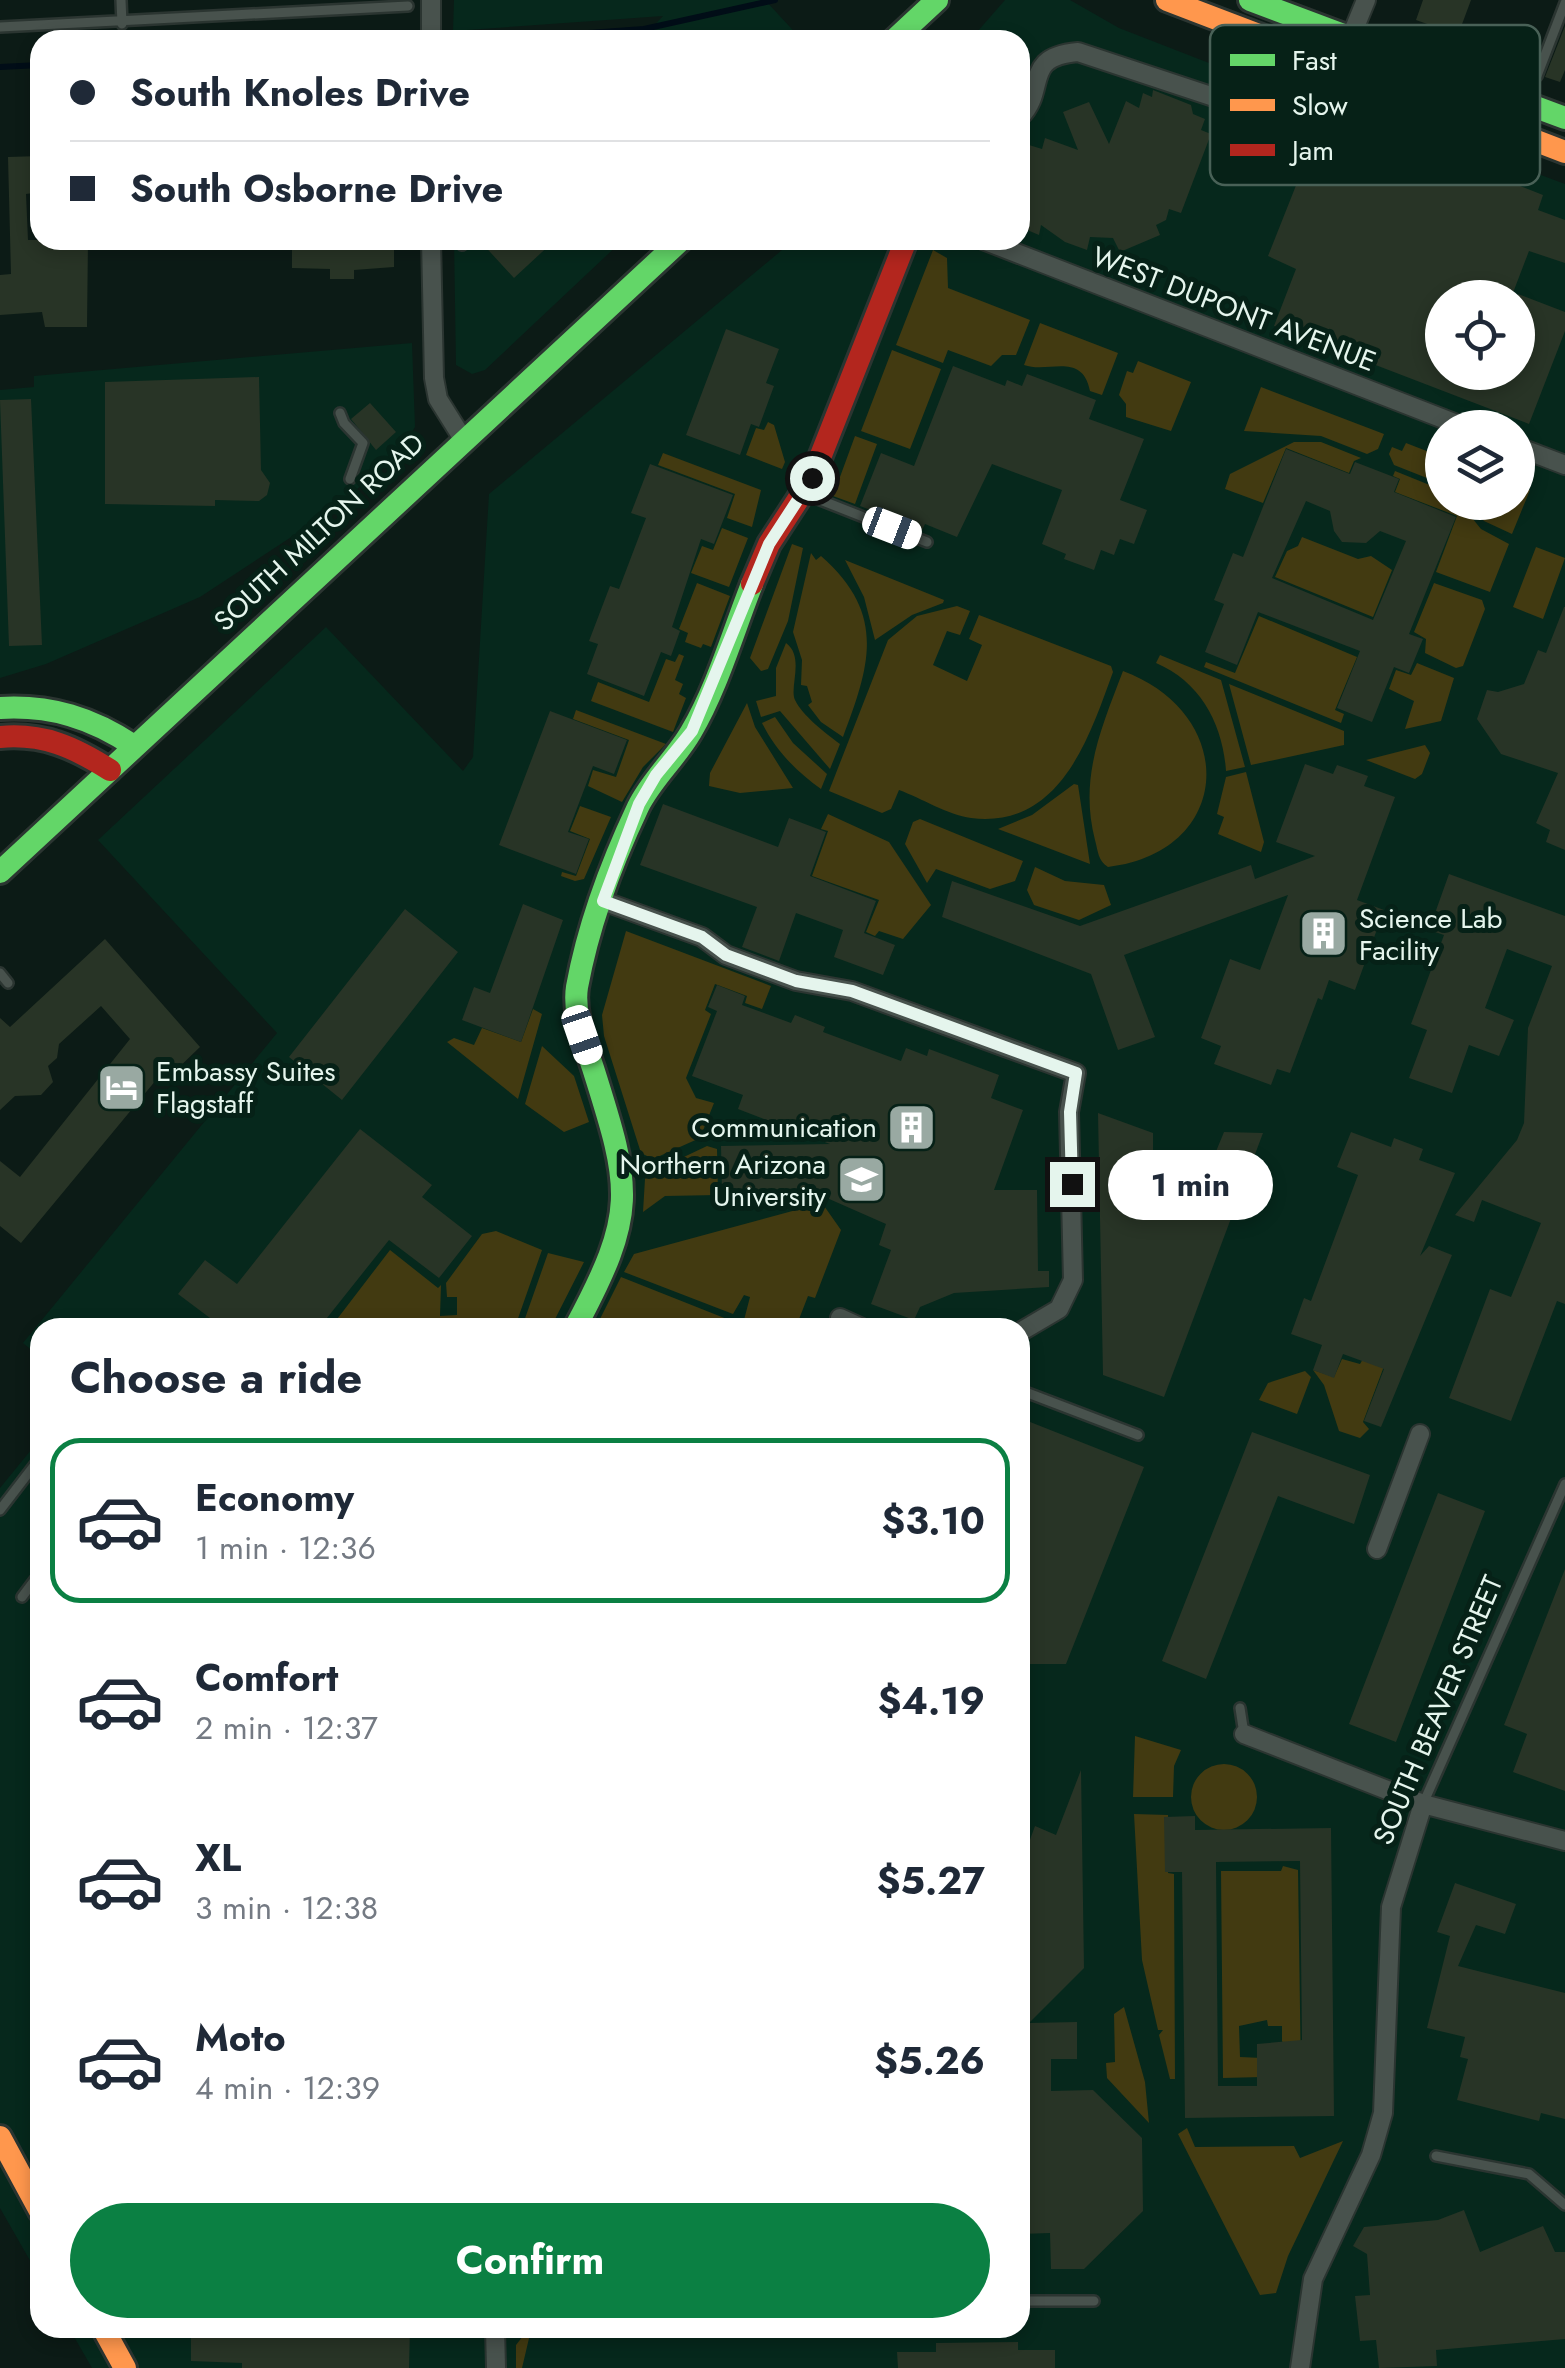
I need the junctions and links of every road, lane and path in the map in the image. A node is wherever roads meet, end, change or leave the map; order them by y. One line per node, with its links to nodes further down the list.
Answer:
1 (120, 0): 10 (lane)
2 (431, 0): 16 (street)
3 (937, 0): 17 (main road)
4 (1166, 0): 9 (main road)
5 (1250, 0): 13 (main road)
6 (1366, 0): 14 (street)
7 (1565, 3): 18 (lane)
8 (408, 6): 10 (lane)
9 (1222, 21): 11 (street); 12 (main road)
10 (122, 24): 15 (lane)
11 (1225, 25)
12 (1233, 25)
13 (1316, 25)
14 (1355, 25)
15 (0, 27)
16 (431, 30)
17 (905, 30)
18 (1540, 68)
19 (1030, 91): 20 (street)
20 (1210, 98)
21 (1540, 109): 22 (main road)
22 (1565, 118)
23 (1540, 142): 24 (main road)
24 (1565, 152)
25 (431, 250): 31 (street)
26 (671, 250): 31 (main road, SOUTH MILTON ROAD)
27 (902, 250): 35 (main road)
28 (1009, 250): 29 (street, WEST DUPONT AVENUE)
29 (1425, 412)
30 (340, 413): 34 (lane)
31 (463, 439): 39 (main road, SOUTH MILTON ROAD)
32 (1535, 453): 33 (street)
33 (1565, 465)
34 (350, 479)
35 (803, 493): 36 (lane); 42 (main road)
36 (927, 542)
37 (0, 708): 39 (main road)
38 (0, 737): 40 (main road)
39 (134, 746): 40 (main road, SOUTH MILTON ROAD)
40 (110, 770): 41 (main road, SOUTH MILTON ROAD)
41 (0, 872)
42 (603, 901): 45 (main road); 46 (street)
43 (0, 974): 44 (lane)
44 (8, 982)
45 (580, 1318)
46 (1030, 1326)
47 (1030, 1394): 48 (lane)
48 (1138, 1434)
49 (1420, 1434): 53 (street)
50 (30, 1471): 52 (lane)
51 (1565, 1484): 58 (lane, SOUTH BEAVER STREET)
52 (0, 1510)
53 (1378, 1550)
54 (30, 1586): 55 (lane)
55 (22, 1597)
56 (1240, 1708): 57 (lane)
57 (1244, 1734): 58 (street)
58 (1424, 1804): 59 (street); 70 (street, SOUTH BEAVER STREET)
59 (1565, 1841)
60 (0, 2137): 62 (main road)
61 (1436, 2156): 63 (lane)
62 (30, 2192)
63 (1565, 2205)
64 (1030, 2301): 65 (lane)
65 (1094, 2301)
66 (108, 2338): 68 (main road)
67 (495, 2338): 69 (street)
68 (124, 2368)
69 (496, 2368)
70 (1300, 2368)

